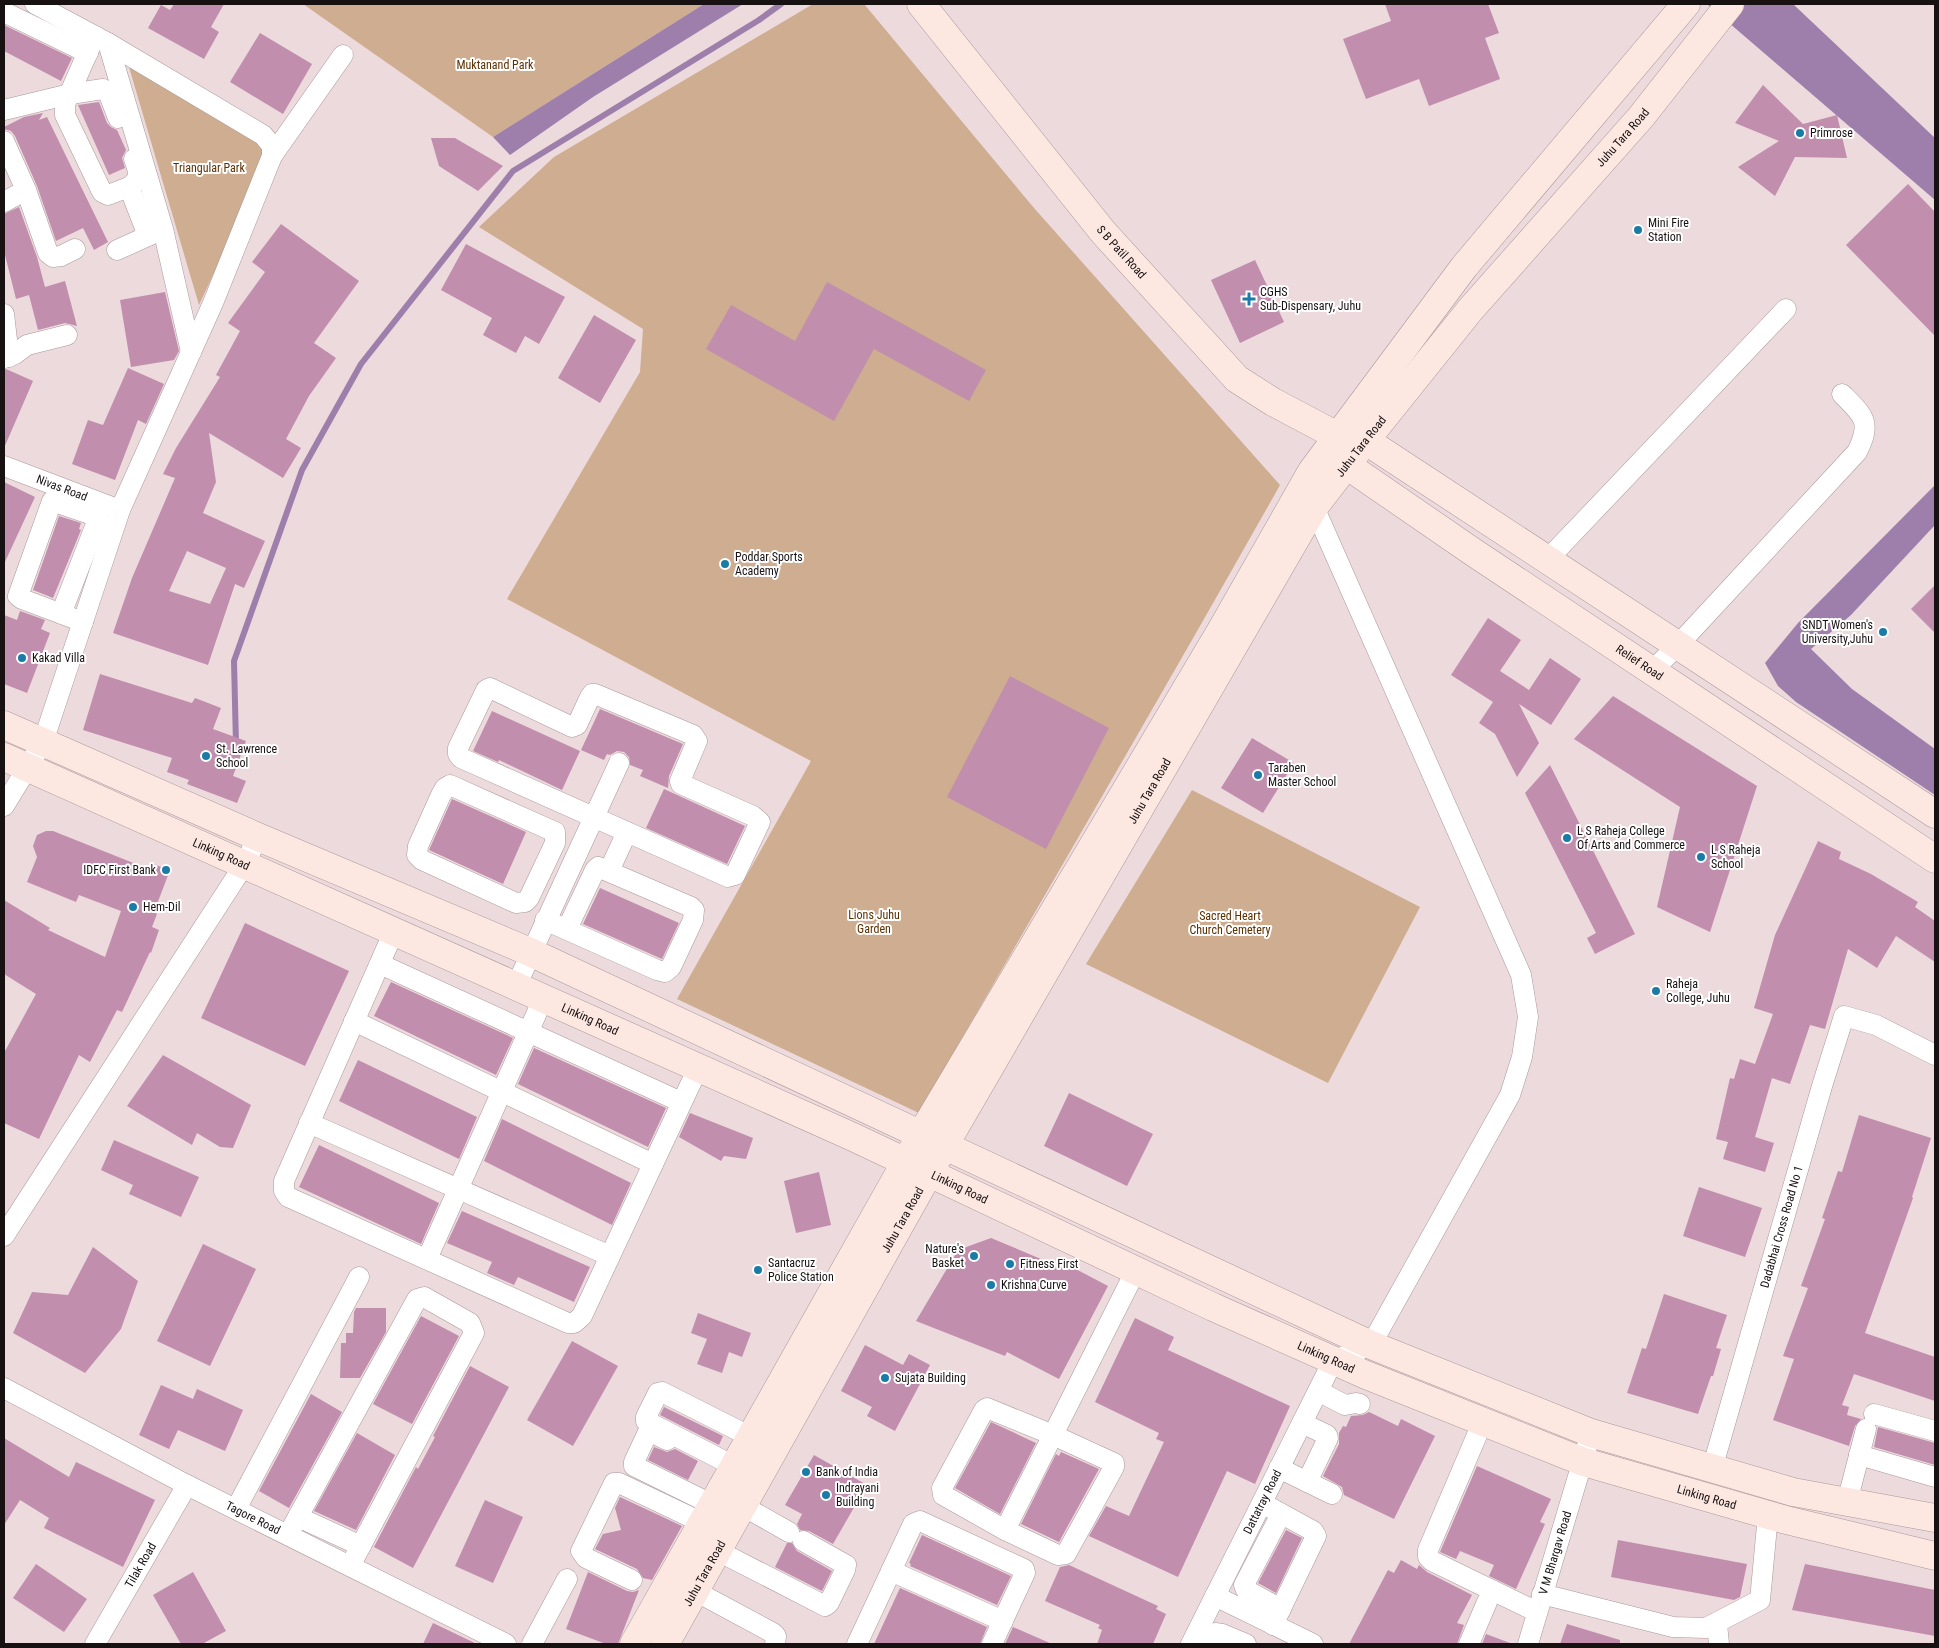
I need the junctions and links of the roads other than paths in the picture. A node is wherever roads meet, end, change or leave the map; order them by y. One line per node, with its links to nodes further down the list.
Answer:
1 (35, 4): 6 (street)
2 (921, 4): 24 (main road, S B Patil Road)
3 (1686, 4): 24 (main road, Juhu Tara Road)
4 (1730, 4): 24 (main road, Juhu Tara Road)
5 (4, 12): 6 (street)
6 (97, 44): 8 (street); 11 (street); 15 (street)
7 (343, 55): 11 (street)
8 (70, 94): 9 (street); 12 (street); 12 (street)
9 (4, 110)
10 (4, 141): 13 (street)
11 (272, 156): 21 (street)
12 (129, 187): 15 (street)
13 (26, 190): 14 (street); 16 (street)
14 (4, 202)
15 (156, 233): 17 (street); 21 (street)
16 (75, 250)
17 (117, 250)
18 (1786, 309): 32 (street)
19 (4, 314): 22 (street)
20 (67, 335): 22 (street)
21 (192, 352): 28 (street)
22 (6, 358)
23 (1842, 394): 38 (street)
24 (1341, 443): 27 (main road, Juhu Tara Road); 29 (main road); 30 (main road, Relief Road); 72 (main road, Juhu Tara Road)
25 (4, 466): 26 (street, Nivas Road)
26 (76, 501): 28 (street, Nivas Road); 31 (street); 36 (street)
27 (1314, 507): 72 (main road, Juhu Tara Road); 84 (street)
28 (120, 510): 33 (street)
29 (1490, 523): 30 (main road); 32 (main road)
30 (1473, 552): 39 (main road, Relief Road)
31 (83, 557): 33 (street); 34 (street)
32 (1547, 560): 38 (main road)
33 (103, 564): 35 (street)
34 (72, 585): 35 (street); 36 (street)
35 (93, 593): 37 (street)
36 (62, 614): 37 (street)
37 (83, 622): 41 (street)
38 (1677, 646): 39 (street); 45 (main road)
39 (1652, 671): 49 (main road, Relief Road)
40 (4, 725): 41 (main road)
41 (44, 742): 42 (street); 48 (main road)
42 (15, 762): 44 (street); 50 (main road, Linking Road)
43 (619, 763): 46 (street)
44 (4, 806)
45 (1935, 814)
46 (594, 817): 47 (street); 47 (street); 56 (street)
47 (627, 832): 52 (street)
48 (258, 837): 50 (street); 51 (main road)
49 (1935, 859)
50 (244, 864): 54 (main road, Linking Road); 77 (street)
51 (322, 864): 54 (main road); 55 (main road)
52 (609, 871): 57 (street); 57 (street)
53 (531, 892): 53 (street); 56 (street)
54 (310, 894): 58 (main road, Linking Road)
55 (407, 900): 58 (main road); 59 (main road)
56 (550, 911): 57 (street); 59 (street)
57 (567, 929)
58 (394, 931): 60 (street); 61 (main road, Linking Road)
59 (530, 952): 61 (street); 68 (main road)
60 (380, 964): 63 (street); 64 (street)
61 (516, 986): 62 (main road, Linking Road)
62 (543, 998): 64 (street); 66 (main road, Linking Road)
63 (354, 1021): 67 (street); 70 (street)
64 (528, 1032): 67 (street); 69 (street)
65 (1935, 1055): 99 (street, Dadabhai Cross Road No 1)
66 (698, 1068): 69 (street); 71 (main road, Linking Road)
67 (502, 1092): 74 (street); 76 (street)
68 (844, 1100): 71 (main road); 72 (main road)
69 (682, 1102): 74 (street)
70 (309, 1123): 76 (street); 79 (street)
71 (831, 1128): 73 (main road, Linking Road)
72 (932, 1141): 73 (main road, Juhu Tara Road); 75 (main road, Juhu Tara Road); 84 (main road)
73 (906, 1161): 75 (main road, Linking Road); 82 (main road, Juhu Tara Road)
74 (653, 1164): 78 (street)
75 (930, 1173): 80 (main road, Linking Road); 83 (main road, Juhu Tara Road)
76 (458, 1189): 78 (street); 79 (street)
77 (4, 1236)
78 (610, 1256): 79 (street)
79 (427, 1259)
80 (1136, 1270): 85 (main road, Linking Road); 93 (street)
81 (359, 1277): 109 (street)
82 (830, 1296): 83 (main road); 94 (main road, Juhu Tara Road)
83 (854, 1308): 107 (main road, Juhu Tara Road)
84 (1371, 1345): 85 (street); 92 (main road)
85 (1333, 1361): 87 (street, Dattatray Road); 89 (main road, Linking Road)
86 (4, 1388): 103 (street, Tagore Road)
87 (1318, 1391): 88 (street); 90 (street, Dattatray Road)
88 (1360, 1404)
89 (1483, 1421): 96 (main road, Linking Road); 127 (street)
90 (1302, 1423): 97 (street, Dattatray Road); 102 (street)
91 (1935, 1431): 95 (street)
92 (1592, 1433): 96 (street, V M Bhargav Road); 99 (main road)
93 (1053, 1435): 115 (street); 115 (street); 115 (street)
94 (751, 1437): 98 (main road, Juhu Tara Road); 98 (street)
95 (1860, 1455): 100 (street); 105 (street)
96 (1584, 1462): 108 (main road, Linking Road); 127 (street, V M Bhargav Road)
97 (1279, 1468): 102 (street); 106 (street, Dattatray Road)
98 (733, 1469): 110 (main road, Juhu Tara Road); 110 (street)
99 (1712, 1469): 101 (main road)
100 (1935, 1477)
101 (1747, 1479): 105 (main road); 108 (main road)
102 (1307, 1482): 104 (street)
103 (187, 1485): 109 (street, Tagore Road); 131 (street, Tilak Road)
104 (1332, 1494)
105 (1847, 1502): 114 (main road)
106 (1262, 1503): 111 (street); 125 (street, Dattatray Road)
107 (743, 1506): 118 (main road, Juhu Tara Road); 118 (street)
108 (1740, 1507): 112 (main road, Linking Road)
109 (236, 1509): 116 (street, Tagore Road)
110 (708, 1514): 123 (main road, Juhu Tara Road); 123 (street)
111 (1281, 1514): 128 (street); 128 (street)
112 (1768, 1515): 119 (main road, Linking Road); 130 (street)
113 (298, 1517): 116 (street); 117 (street); 117 (street)
114 (1935, 1518)
115 (1005, 1530)
116 (288, 1535): 120 (street, Tagore Road)
117 (361, 1546): 120 (street)
118 (718, 1551): 124 (main road, Juhu Tara Road)
119 (1935, 1556)
120 (350, 1566): 132 (street, Tagore Road)
121 (891, 1571): 129 (street); 129 (street); 137 (street)
122 (567, 1579): 133 (street)
123 (646, 1586): 134 (main road, Juhu Tara Road)
124 (695, 1591): 135 (main road, Juhu Tara Road); 136 (street)
125 (1215, 1596): 128 (street); 139 (street, Dattatray Road)
126 (1487, 1602): 143 (street)
127 (1540, 1603): 130 (street); 144 (street, V M Bhargav Road)
128 (1277, 1617): 142 (street)
129 (1003, 1621): 138 (street)
130 (1717, 1624): 145 (street)
131 (95, 1644)
132 (506, 1644)
133 (532, 1644)
134 (634, 1644)
135 (665, 1644)
136 (775, 1644)
137 (857, 1644)
138 (992, 1644)
139 (1191, 1644)
140 (1207, 1644): 141 (street)
141 (1246, 1644)
142 (1313, 1644)
143 (1469, 1644)
144 (1528, 1644)
145 (1719, 1644)

